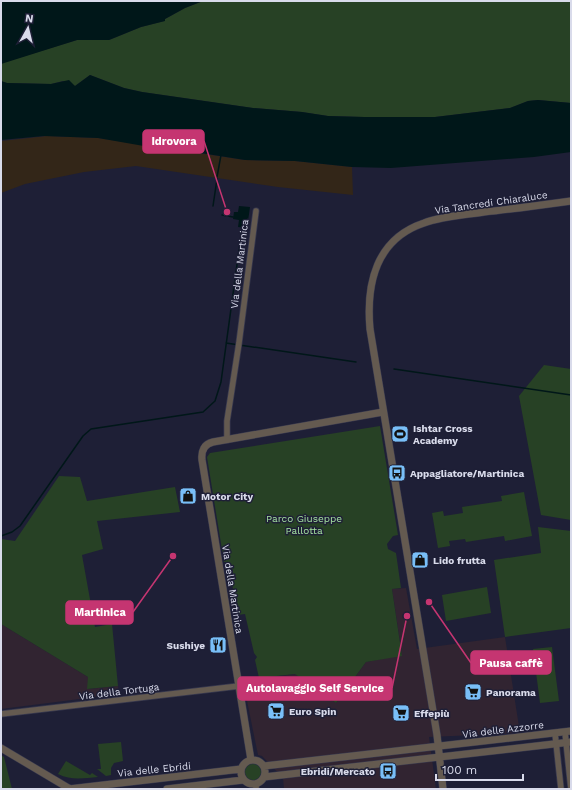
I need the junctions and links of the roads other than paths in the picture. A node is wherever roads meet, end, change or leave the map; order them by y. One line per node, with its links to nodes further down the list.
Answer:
1 (571, 201): 3 (street, Via Tancredi Chiaraluce)
2 (256, 211): 4 (street, Via della Martinica)
3 (383, 412): 4 (street, Via della Martinica); 11 (street, Via Tancredi Chiaraluce)
4 (227, 440): 5 (street, Via della Martinica)
5 (239, 686): 6 (street, Via della Tortuga); 15 (street, Via della Martinica)
6 (1, 714)
7 (568, 732): 8 (street, Via delle Azzorre); 9 (street)
8 (555, 733): 10 (street); 11 (street, Via delle Azzorre)
9 (569, 742): 10 (street, Via delle Azzorre); 31 (street)
10 (556, 743): 14 (street, Via delle Azzorre); 30 (street)
11 (438, 747): 13 (street); 14 (street, Via Tancredi Chiaraluce)
12 (1, 748): 27 (street)
13 (371, 754): 16 (street); 17 (street)
14 (439, 757): 17 (street); 29 (street, Via Tancredi Chiaraluce)
15 (251, 760): 18 (street); 19 (street)
16 (314, 761): 18 (street); 20 (street)
17 (372, 765): 20 (street)
18 (264, 766): 22 (street)
19 (240, 769): 21 (street, Via delle Ebridi); 23 (street)
20 (315, 772): 22 (street)
21 (178, 776): 24 (street, Via delle Ebridi); 26 (street)
22 (264, 777): 25 (street)
23 (243, 780): 25 (street); 26 (street, Via delle Ebridi)
24 (116, 786): 27 (street, Via delle Ebridi)
25 (256, 787)
26 (179, 788): 28 (street, Via delle Ebridi)
27 (70, 789)
28 (167, 789)
29 (443, 789)
30 (561, 789)
31 (571, 789)

